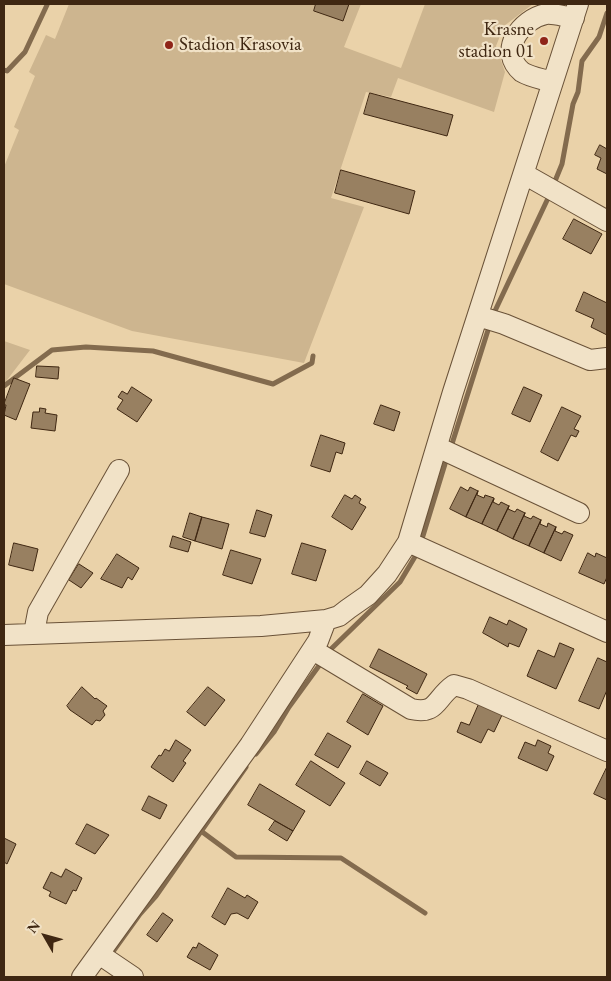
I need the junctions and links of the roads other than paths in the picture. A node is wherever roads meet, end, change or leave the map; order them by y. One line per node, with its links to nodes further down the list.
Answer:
1 (576, 11): 2 (street); 2 (street)
2 (552, 82): 3 (street)
3 (524, 174): 4 (street); 5 (street)
4 (607, 221)
5 (478, 316): 6 (street); 7 (street)
6 (607, 358)
7 (437, 447): 9 (street); 10 (street)
8 (119, 470): 13 (street)
9 (578, 513)
10 (408, 542): 11 (street); 12 (street)
11 (326, 620): 13 (street); 15 (street)
12 (607, 632)
13 (34, 634): 14 (street)
14 (4, 635)
15 (313, 650): 16 (street); 17 (street)
16 (607, 751)
17 (99, 954): 18 (street); 19 (street)
18 (86, 976)
19 (133, 977)

